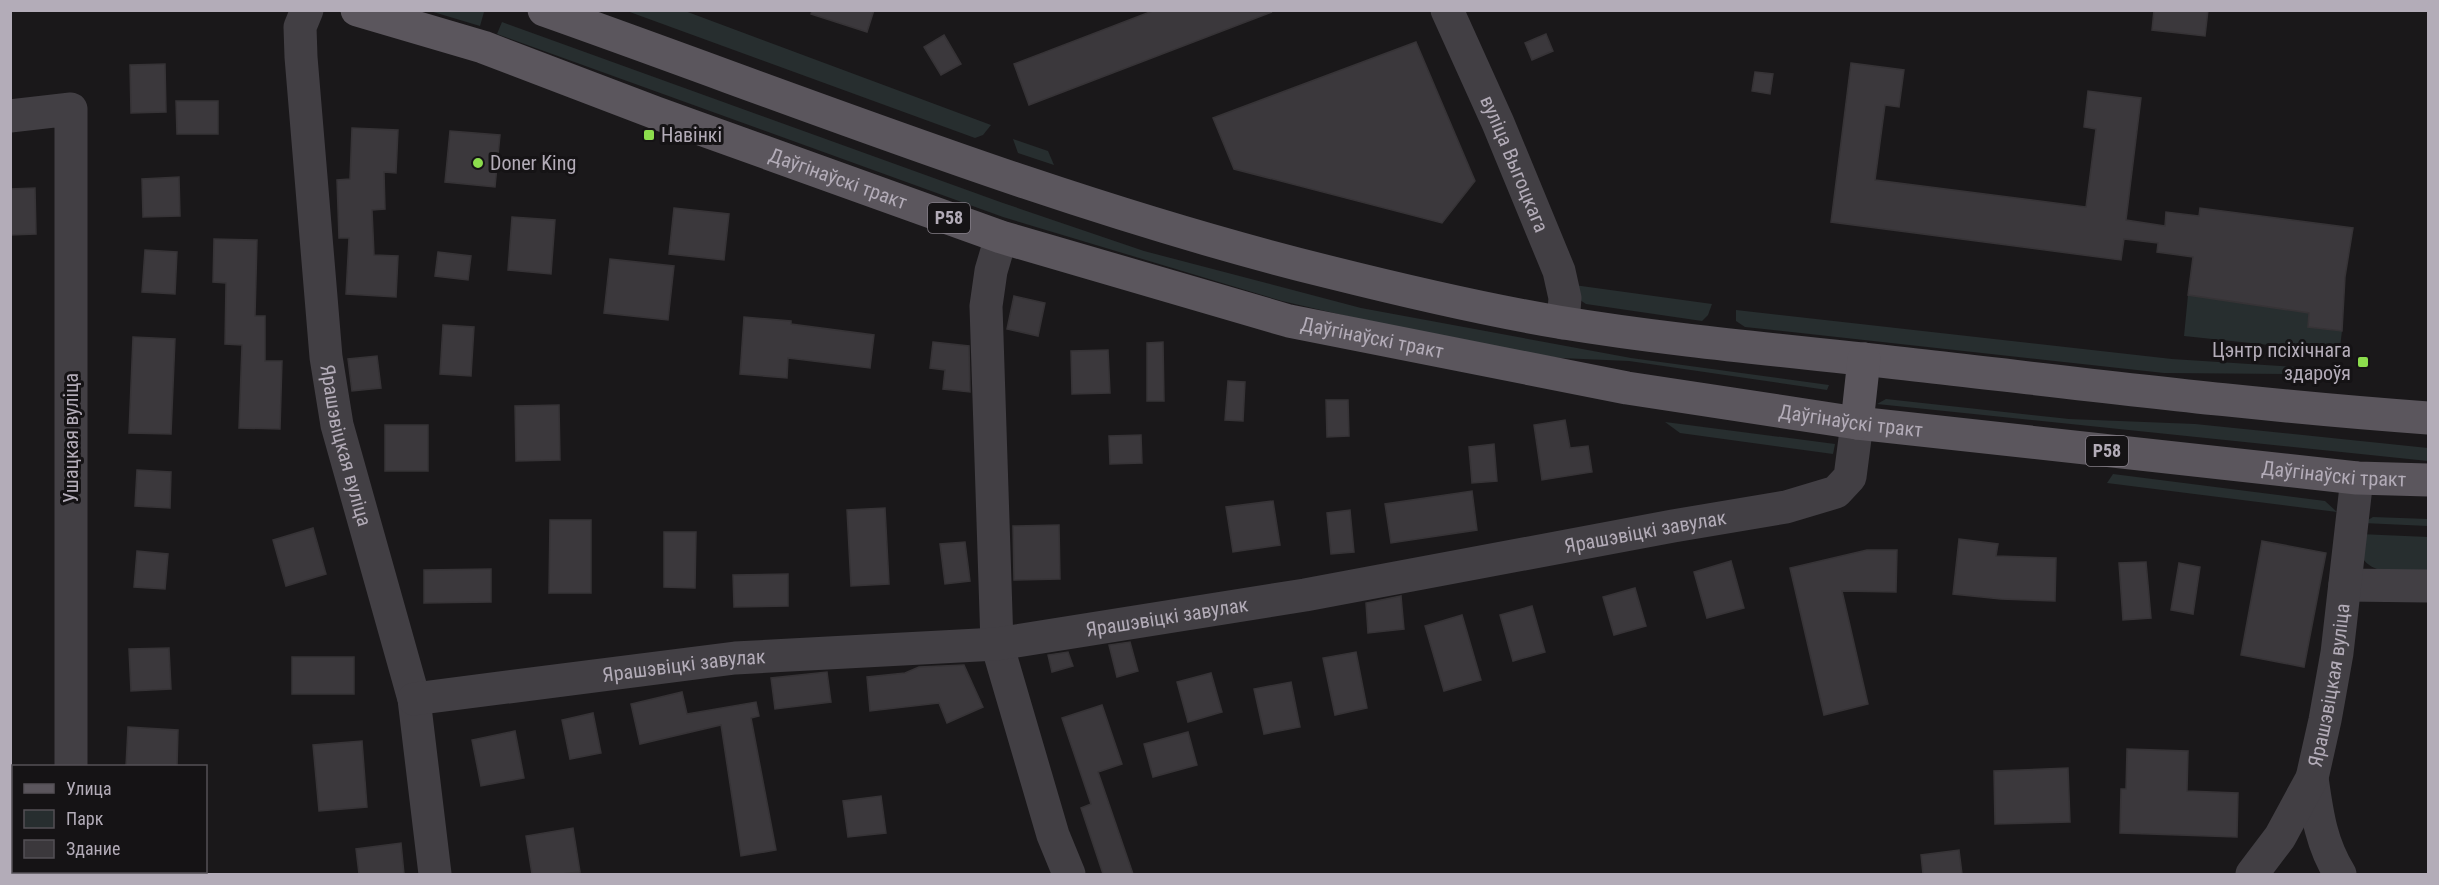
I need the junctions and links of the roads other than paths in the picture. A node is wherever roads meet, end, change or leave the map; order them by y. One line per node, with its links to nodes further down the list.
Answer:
1 (307, 10): 16 (street, Ярашэвіцкая вуліца)
2 (357, 10): 6 (main road, Даўгінаўскі тракт / Р58)
3 (1447, 10): 7 (street, вуліца Выгоцкага)
4 (546, 11): 7 (main road)
5 (10, 116): 17 (street, Ушацкая вуліца)
6 (1001, 237): 10 (main road, Даўгінаўскі тракт / Р58); 15 (street)
7 (1563, 322): 8 (main road)
8 (1864, 359): 9 (main road); 10 (main road)
9 (2428, 418)
10 (1857, 423): 11 (main road, Даўгінаўскі тракт / Р58); 15 (street, Ярашэвіцкі завулак)
11 (2357, 478): 12 (main road, Даўгінаўскі тракт / Р58); 13 (street, Ярашэвіцкая вуліца)
12 (2428, 480)
13 (2345, 585): 14 (street); 18 (street, Ярашэвіцкая вуліца)
14 (2428, 586)
15 (997, 644): 16 (street, Ярашэвіцкі завулак); 20 (street)
16 (414, 699): 19 (street, Ярашэвіцкая вуліца)
17 (71, 765)
18 (2312, 777): 21 (street, Ярашэвіцкая вуліца); 22 (street)
19 (435, 874)
20 (1070, 874)
21 (2252, 874)
22 (2340, 874)

